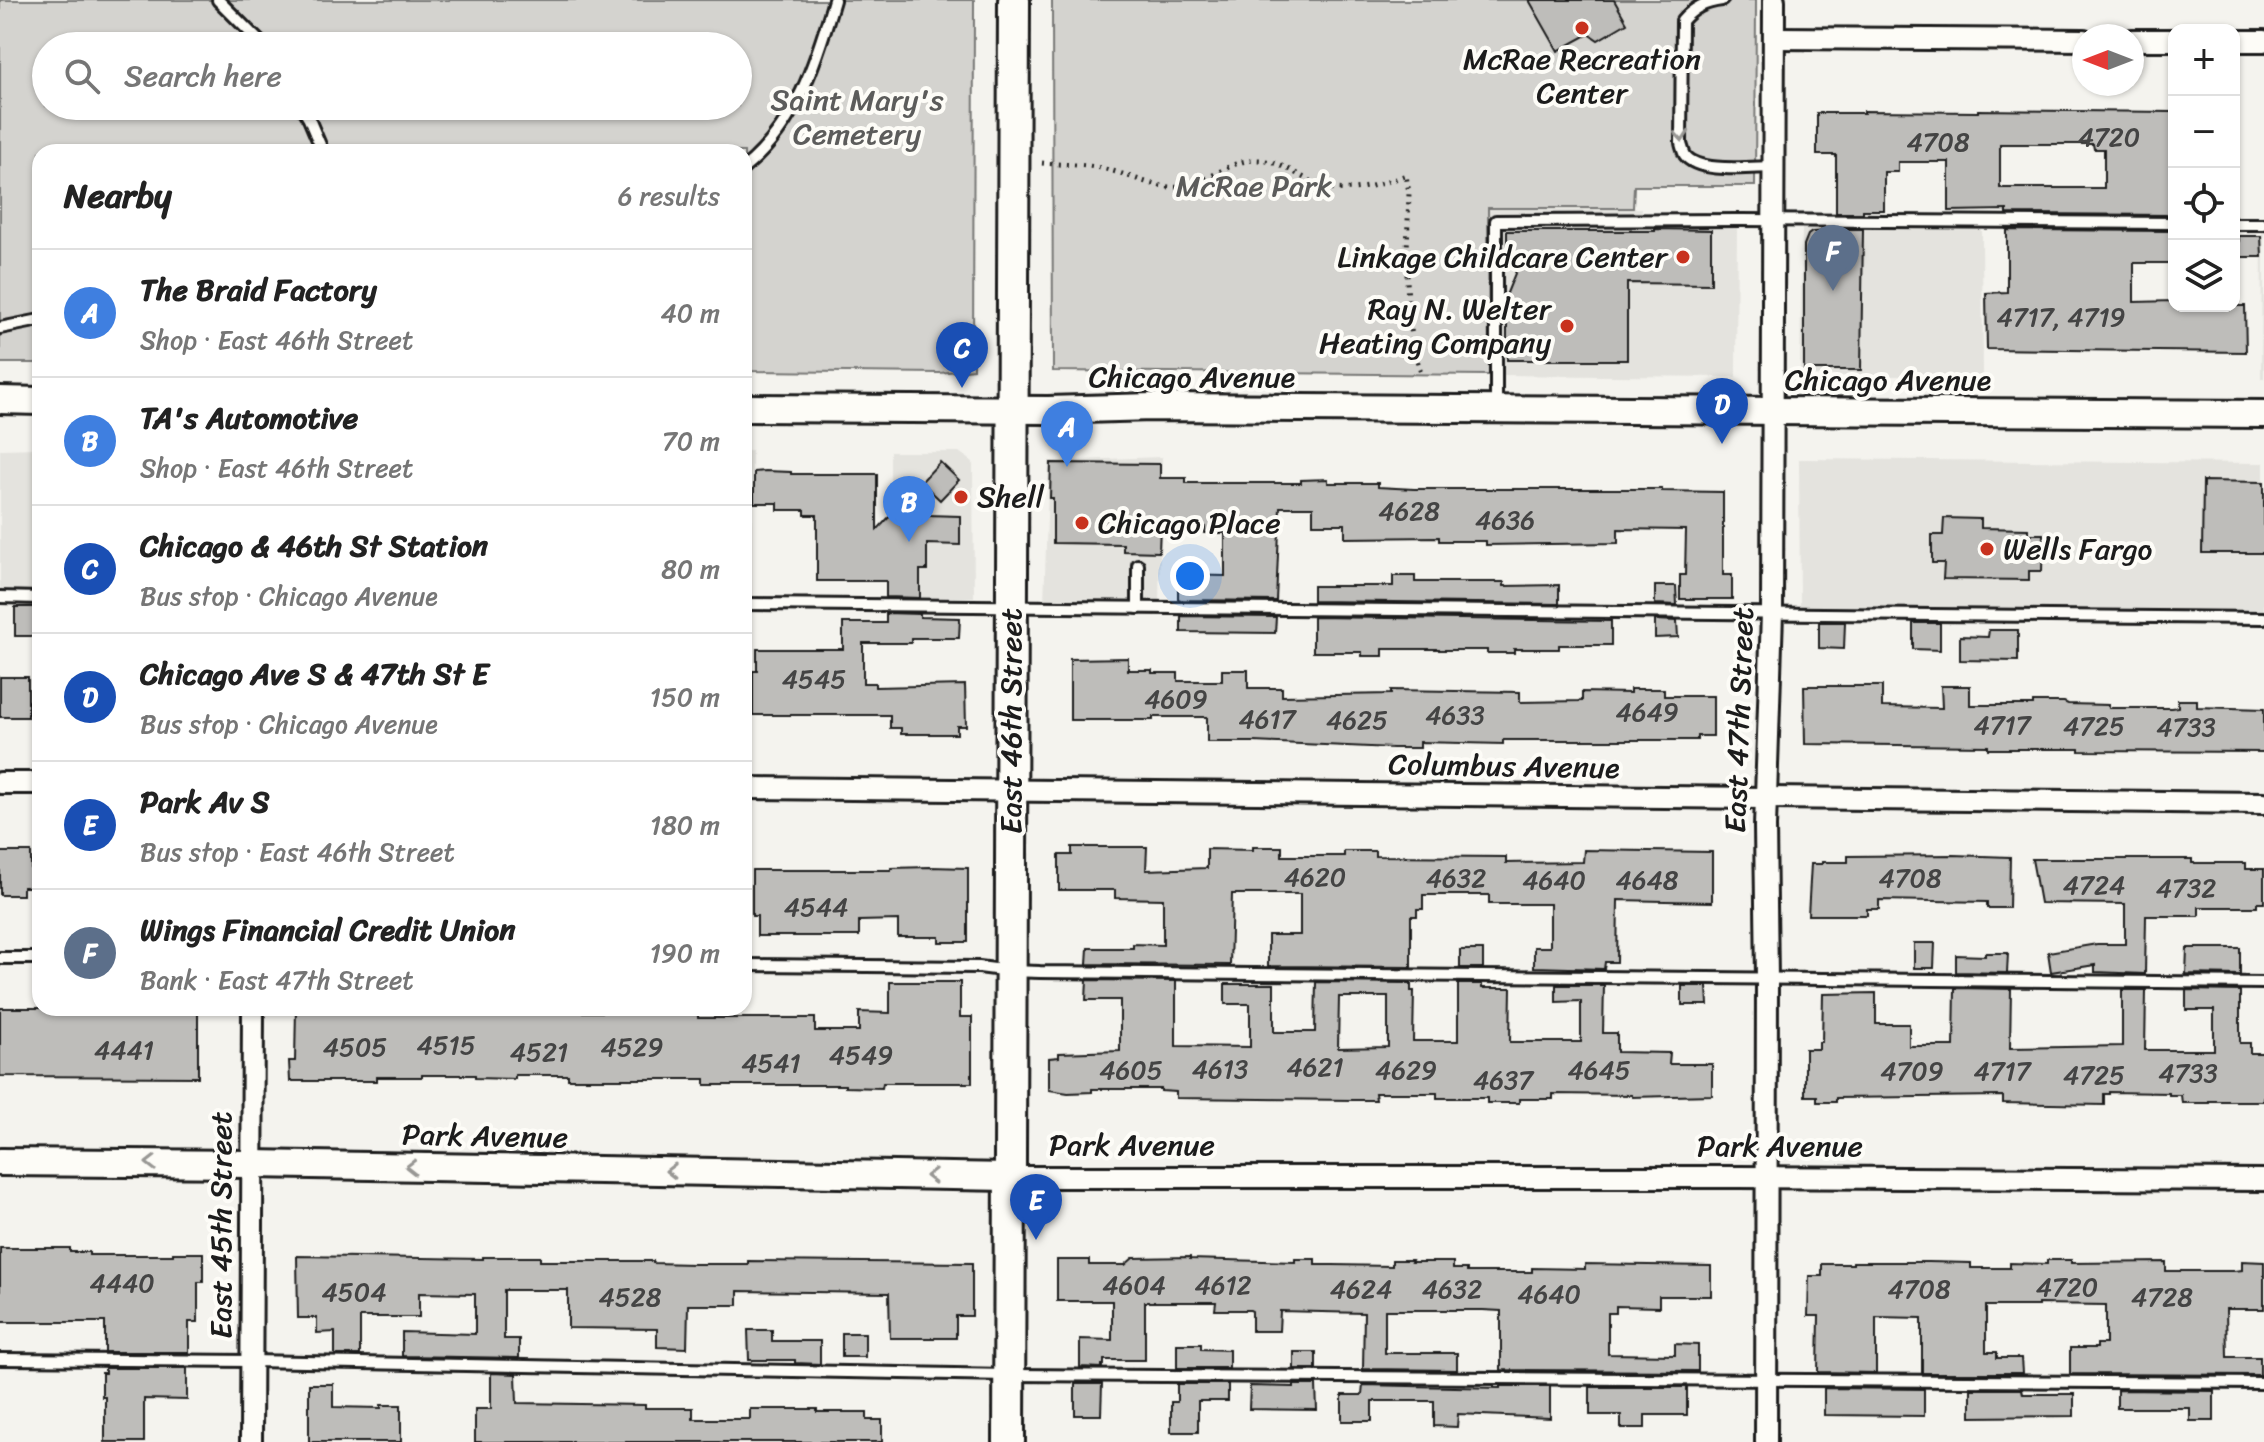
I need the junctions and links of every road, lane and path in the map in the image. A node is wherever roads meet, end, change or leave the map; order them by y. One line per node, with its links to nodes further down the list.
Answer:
1 (218, 0): 6 (lane)
2 (834, 0): 15 (lane)
3 (1014, 0): 28 (main road, East 46th Street)
4 (1722, 0): 17 (lane, one-way to 17)
5 (1774, 0): 7 (street, East 47th Street)
6 (250, 32)
7 (1774, 38): 8 (street); 17 (street, East 47th Street)
8 (2072, 40)
9 (2144, 40): 10 (street)
10 (2168, 40)
11 (2240, 41): 12 (street)
12 (2264, 41)
13 (309, 120): 14 (lane)
14 (320, 144)
15 (752, 162)
16 (1042, 163): 24 (path)
17 (1773, 167): 18 (street, East 47th Street)
18 (1773, 221): 19 (lane); 29 (lane); 30 (street, East 47th Street)
19 (2168, 223)
20 (2240, 224): 21 (lane)
21 (2264, 224)
22 (32, 322): 23 (lane)
23 (0, 328)
24 (1422, 376)
25 (0, 400): 26 (street)
26 (32, 401)
27 (752, 408): 28 (street, Chicago Avenue)
28 (1013, 410): 29 (street, Chicago Avenue); 36 (main road, East 46th Street)
29 (1496, 410): 30 (street, Chicago Avenue)
30 (1773, 411): 31 (street, Chicago Avenue); 38 (street, East 47th Street)
31 (2264, 414)
32 (1138, 565): 37 (lane)
33 (0, 597): 34 (lane)
34 (32, 598)
35 (752, 604): 36 (lane)
36 (1011, 607): 37 (lane); 43 (main road, East 46th Street)
37 (1138, 608): 38 (lane)
38 (1772, 613): 39 (lane); 44 (street, East 47th Street)
39 (2264, 618)
40 (0, 783): 41 (street)
41 (32, 783)
42 (752, 788): 43 (street, Columbus Avenue)
43 (1010, 790): 44 (street, Columbus Avenue); 49 (main road, East 46th Street)
44 (1766, 799): 45 (street, Columbus Avenue); 50 (street, East 47th Street)
45 (2264, 803)
46 (0, 958): 47 (lane)
47 (32, 958)
48 (752, 965): 49 (lane)
49 (1010, 971): 50 (lane); 55 (main road, East 46th Street)
50 (1767, 979): 51 (lane); 56 (street, East 47th Street)
51 (2264, 983)
52 (253, 1016): 54 (street, East 45th Street)
53 (0, 1162): 54 (street, Park Avenue, one-way to 53)
54 (251, 1164): 55 (street, Park Avenue, one-way to 54); 59 (street, East 45th Street)
55 (1009, 1177): 56 (street, Park Avenue); 60 (main road, East 46th Street)
56 (1766, 1177): 57 (street, Park Avenue); 61 (street, East 47th Street)
57 (2264, 1180)
58 (0, 1359): 59 (lane)
59 (251, 1361): 60 (lane); 63 (street, East 45th Street)
60 (1008, 1375): 61 (lane); 64 (main road, East 46th Street)
61 (1766, 1379): 62 (lane); 65 (street, East 47th Street)
62 (2264, 1383)
63 (251, 1442)
64 (1009, 1442)
65 (1766, 1442)

